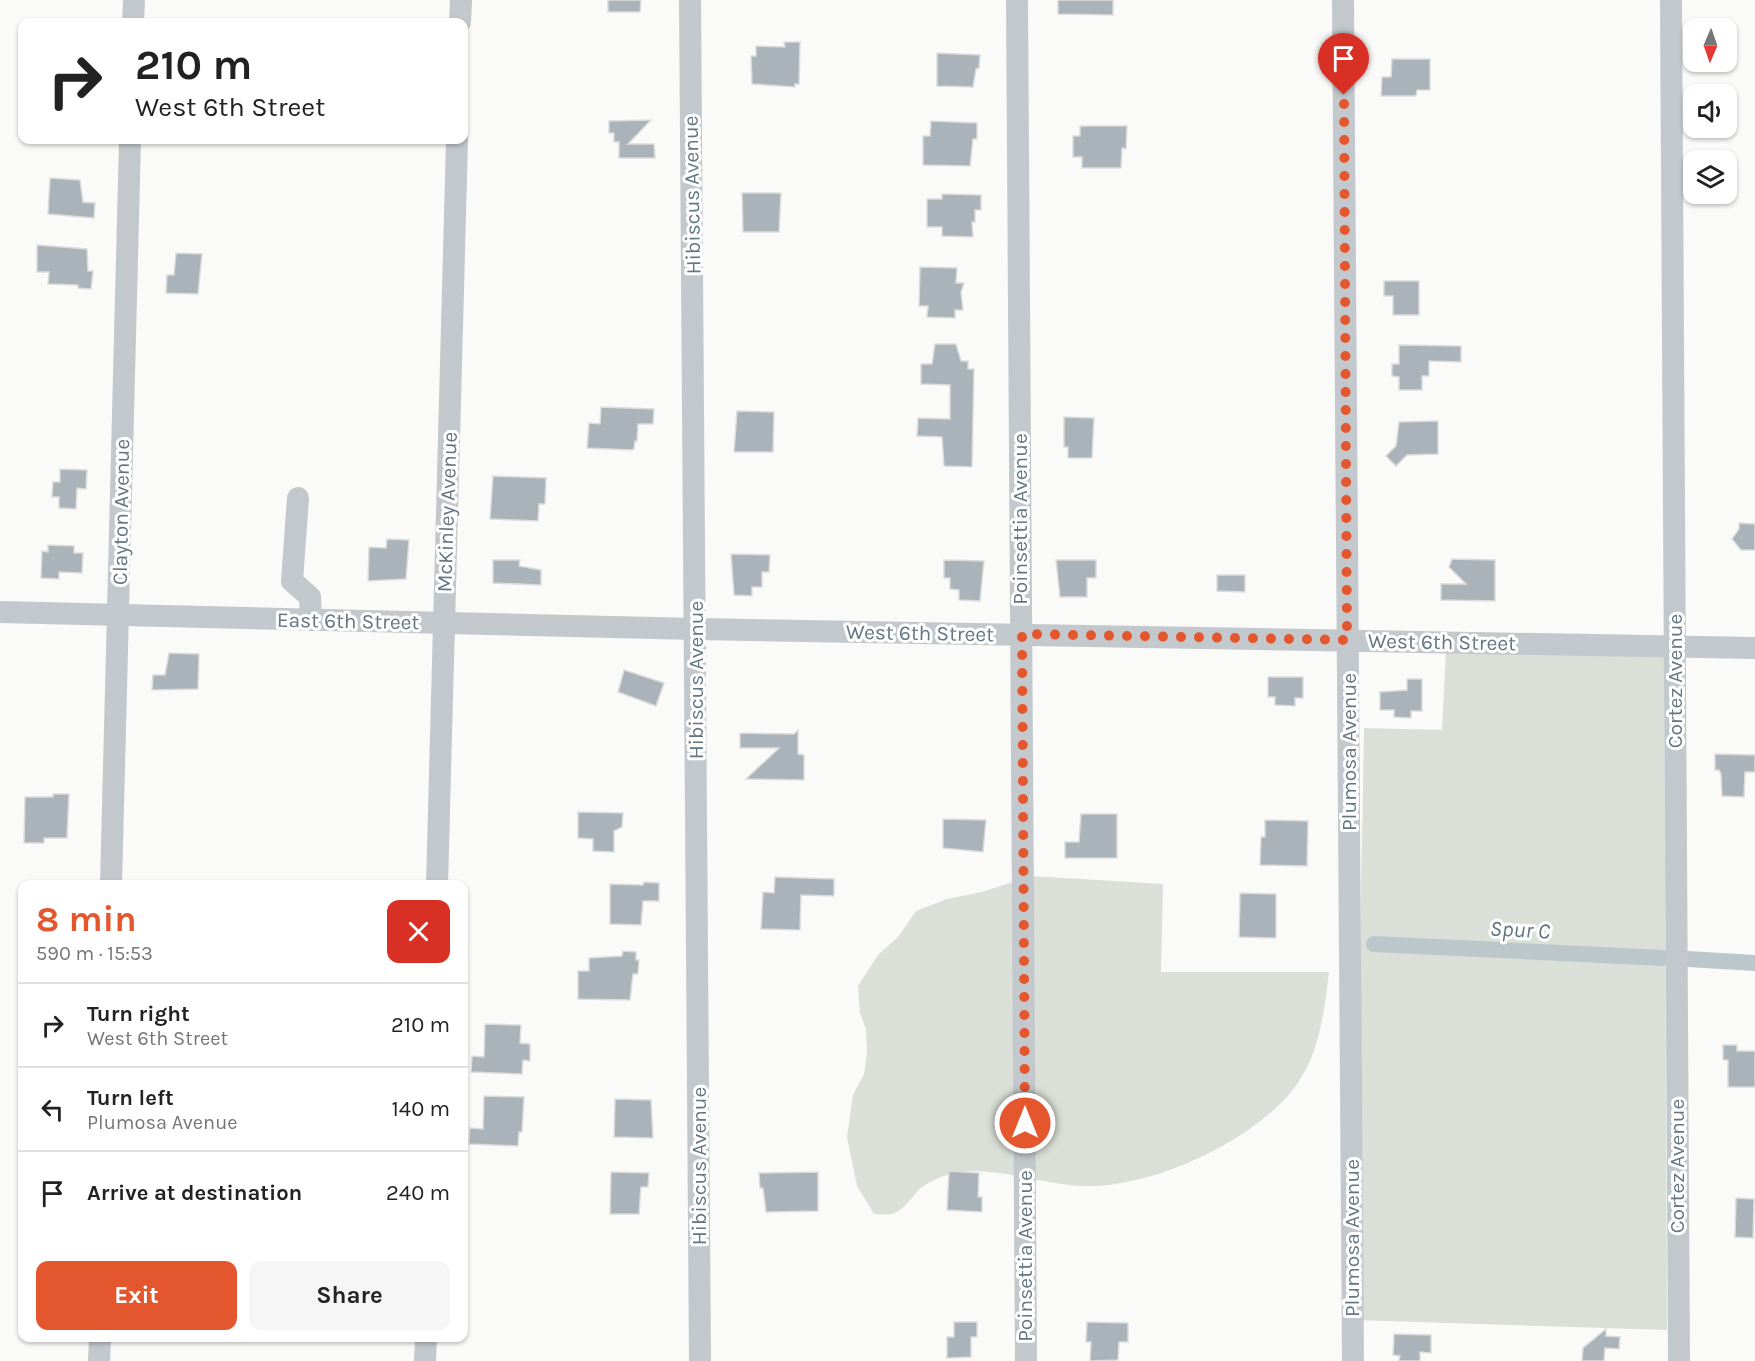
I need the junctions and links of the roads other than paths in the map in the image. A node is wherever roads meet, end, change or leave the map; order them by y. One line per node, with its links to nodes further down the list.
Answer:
1 (134, 0): 7 (street)
2 (461, 0): 8 (street)
3 (690, 0): 16 (street, Hibiscus Avenue)
4 (1017, 0): 17 (street, Poinsettia Avenue)
5 (1343, 0): 18 (street, Plumosa Avenue)
6 (1671, 0): 19 (street, Cortez Avenue)
7 (133, 18)
8 (460, 18)
9 (130, 144): 13 (street, Clayton Avenue)
10 (457, 144): 15 (street, McKinley Avenue)
11 (298, 498): 14 (street)
12 (0, 612): 13 (street, East 6th Street)
13 (118, 615): 14 (street, East 6th Street); 21 (street, Clayton Avenue)
14 (311, 620): 15 (street, East 6th Street)
15 (444, 623): 16 (street, East 6th Street); 22 (street, McKinley Avenue)
16 (696, 629): 17 (street, West 6th Street); 27 (street, Hibiscus Avenue)
17 (1022, 634): 18 (street, West 6th Street); 28 (street, Poinsettia Avenue)
18 (1347, 640): 19 (street, West 6th Street); 29 (street, Plumosa Avenue)
19 (1675, 646): 20 (street, West 6th Street); 30 (street, Cortez Avenue)
20 (1755, 648)
21 (111, 880)
22 (437, 880)
23 (100, 1342): 25 (street)
24 (426, 1342): 26 (street)
25 (99, 1361)
26 (425, 1361)
27 (700, 1361)
28 (1026, 1361)
29 (1353, 1361)
30 (1679, 1361)

